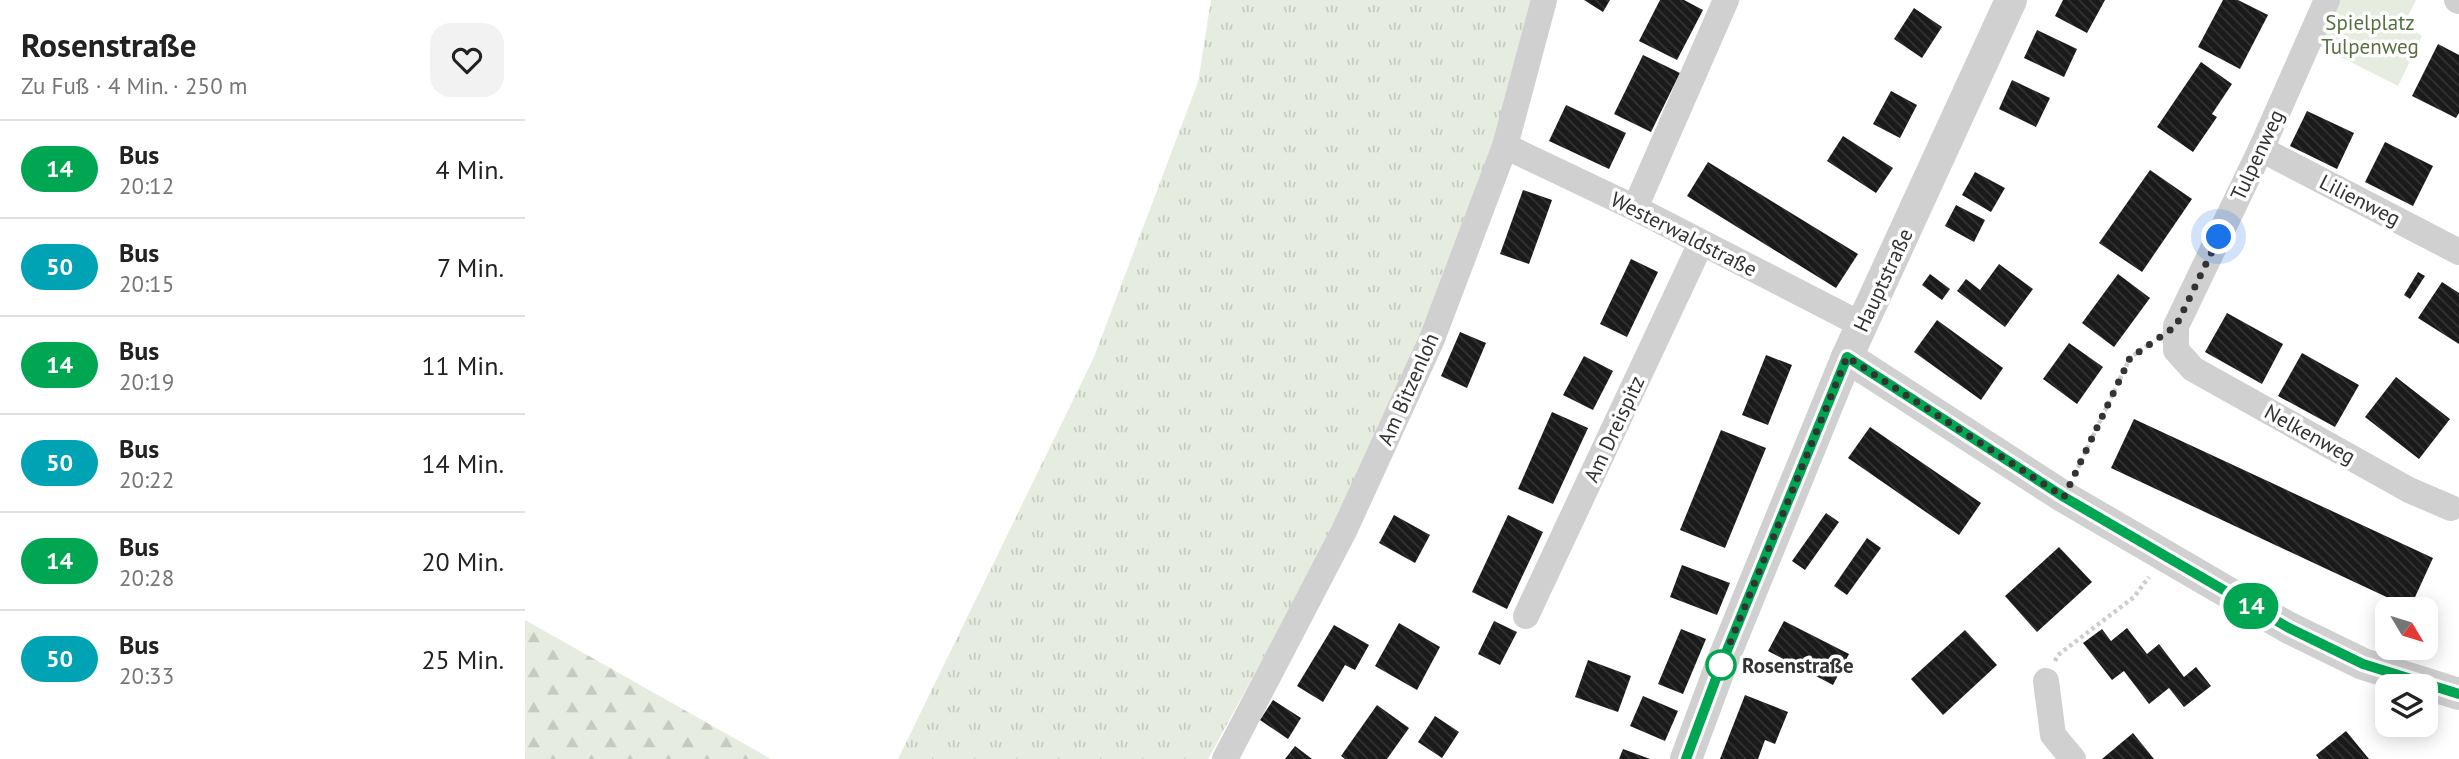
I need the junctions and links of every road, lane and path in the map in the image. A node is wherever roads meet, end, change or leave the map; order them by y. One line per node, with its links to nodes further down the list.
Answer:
1 (1544, 0): 5 (street, Am Bitzenloh)
2 (1726, 0): 7 (street)
3 (2011, 0): 10 (street, Hauptstraße)
4 (2327, 0): 6 (street, Tulpenweg)
5 (1505, 146): 7 (street, Westerwaldstraße); 19 (street, Am Bitzenloh)
6 (2261, 149): 9 (street, Lilienweg); 11 (street, Tulpenweg)
7 (1635, 208): 8 (street, Westerwaldstraße)
8 (1701, 243): 10 (street, Westerwaldstraße); 16 (street, Am Dreispitz)
9 (2459, 252)
10 (1862, 325): 12 (street, Hauptstraße)
11 (2176, 338): 13 (path); 14 (street, Nelkenweg)
12 (1847, 357): 13 (street); 20 (street, Hauptstraße)
13 (2064, 497): 15 (street)
14 (2451, 508)
15 (2165, 555): 17 (path); 18 (street)
16 (1526, 616)
17 (2046, 681): 21 (street)
18 (2459, 694)
19 (1225, 759)
20 (1686, 759)
21 (2073, 759)

